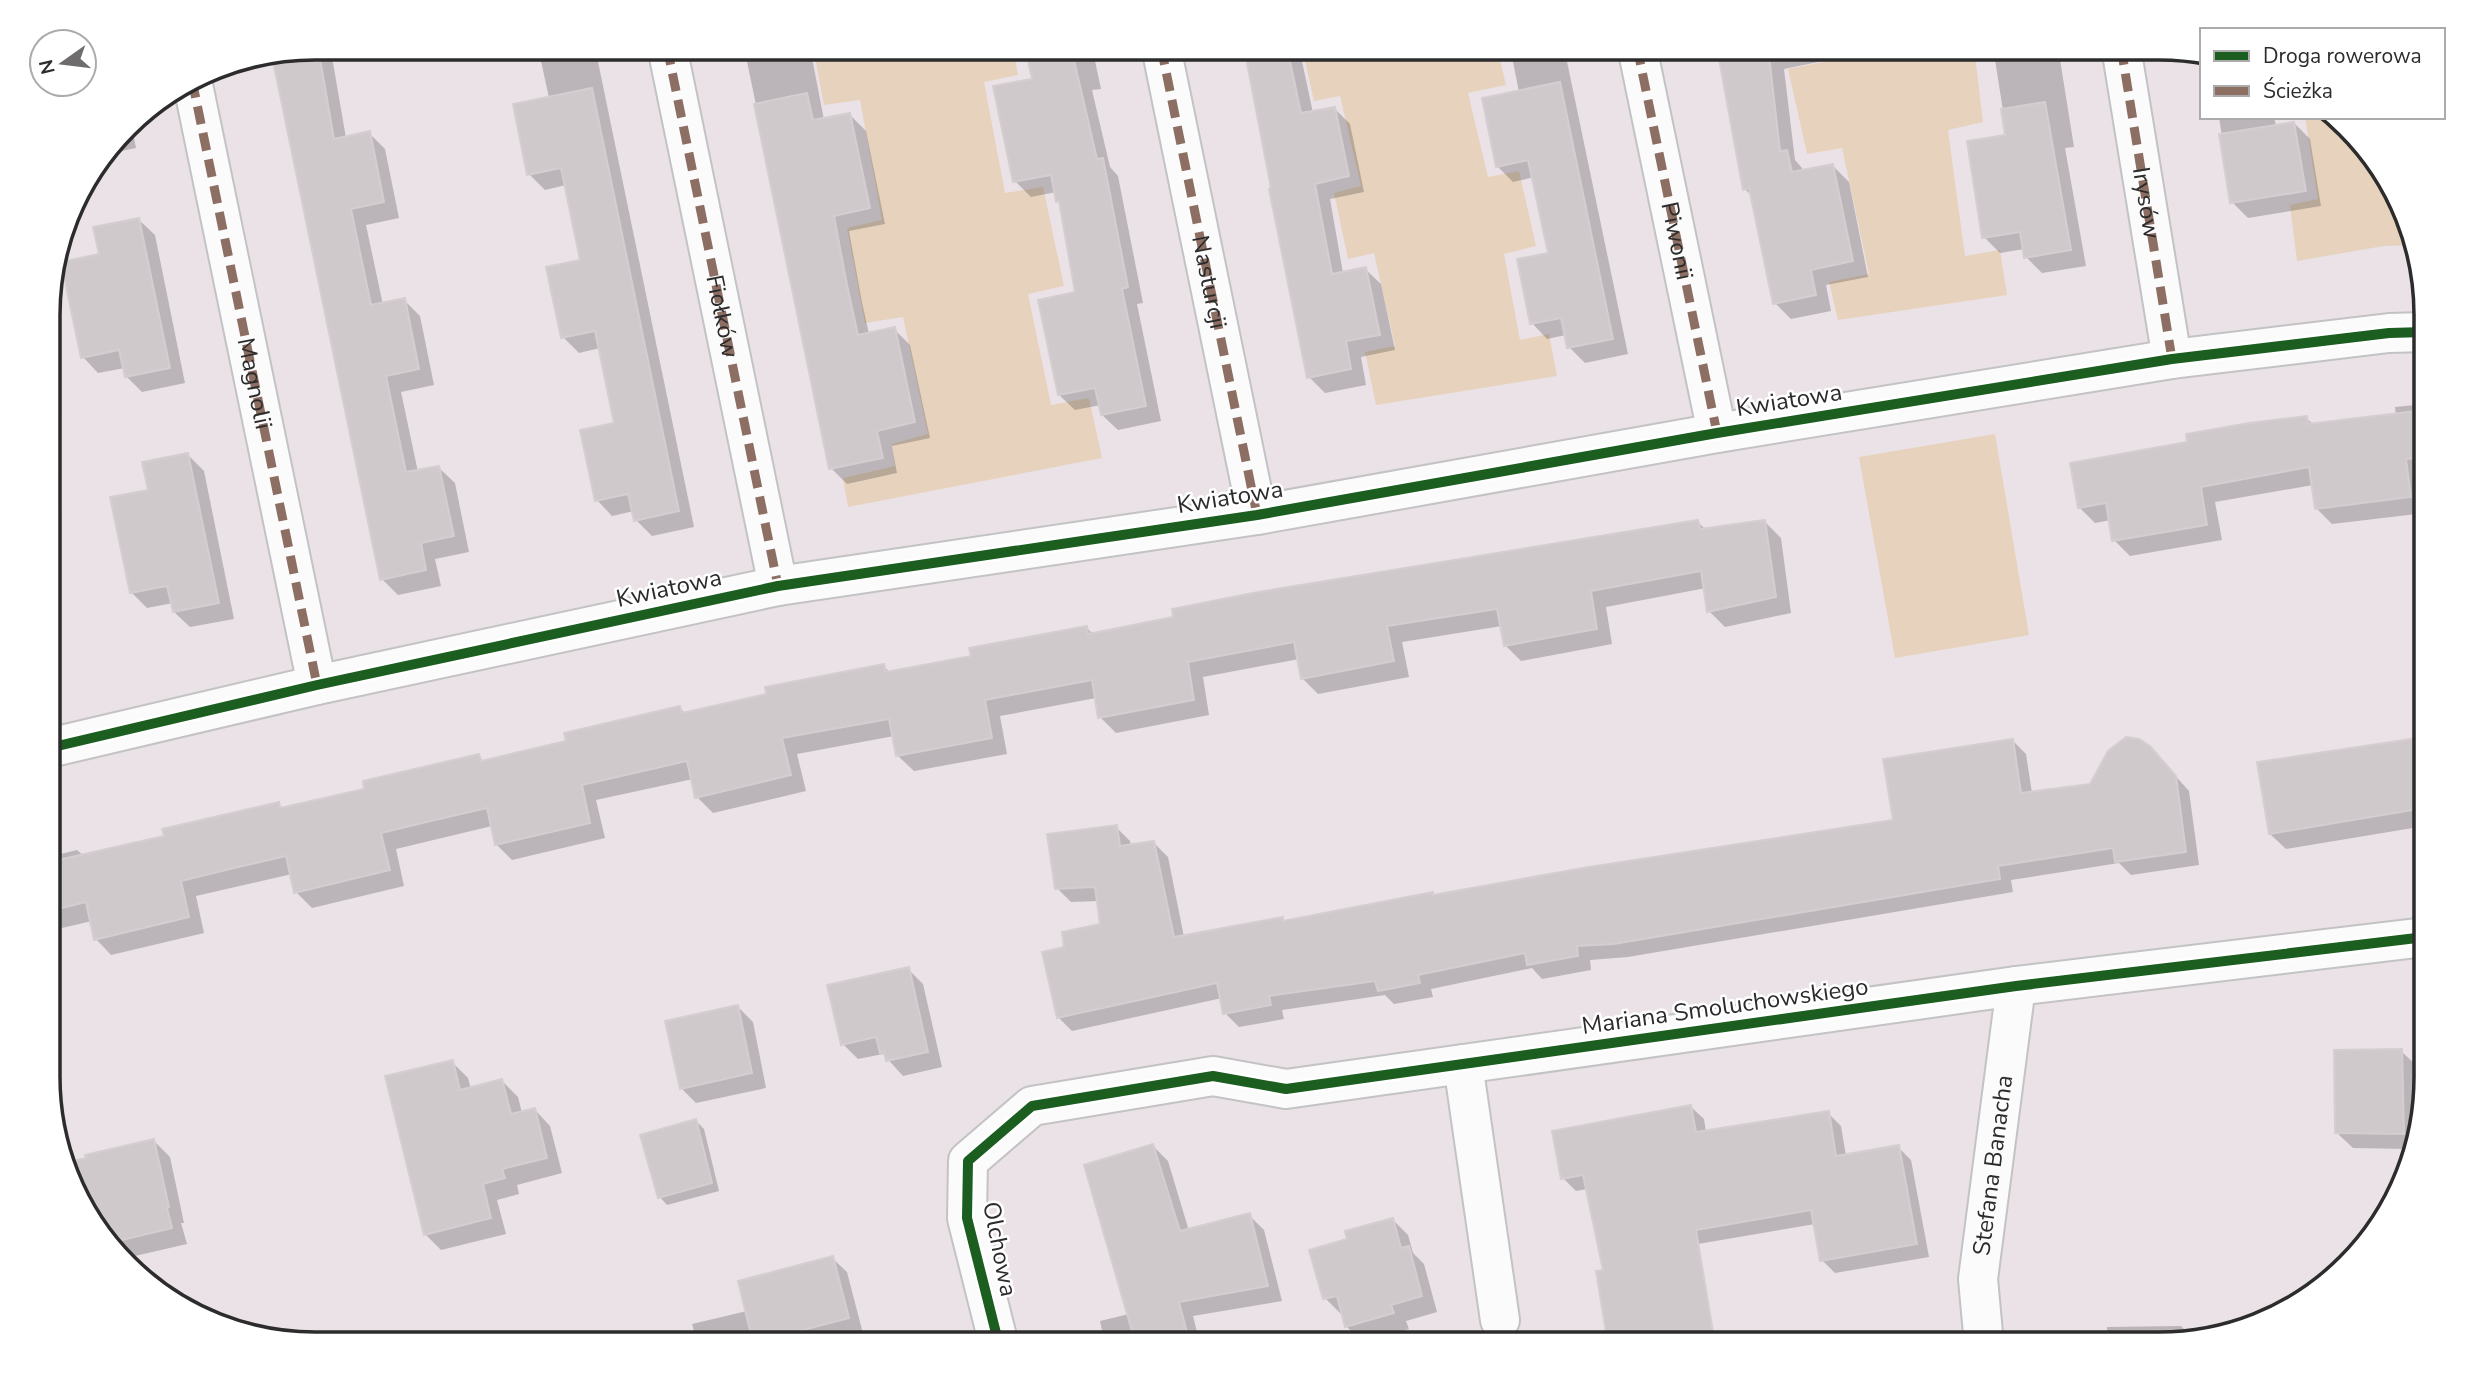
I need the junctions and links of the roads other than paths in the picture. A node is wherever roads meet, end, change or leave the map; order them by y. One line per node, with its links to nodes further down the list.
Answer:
1 (670, 60): 10 (street, Fiołków)
2 (1164, 60): 9 (street, Nasturcji)
3 (1640, 60): 8 (street, Piwonii)
4 (2123, 60): 7 (street, Irysów)
5 (194, 90): 11 (street, Magnolii)
6 (2414, 332): 7 (street, Kwiatowa)
7 (2172, 359): 8 (street, Kwiatowa)
8 (1717, 433): 9 (street, Kwiatowa)
9 (1257, 515): 10 (street, Kwiatowa)
10 (778, 586): 11 (street, Kwiatowa)
11 (317, 685): 12 (street, Kwiatowa)
12 (60, 746)
13 (2414, 938): 14 (street, Mariana Smoluchowskiego)
14 (2016, 986): 15 (street, Mariana Smoluchowskiego); 19 (street, Stefana Banacha)
15 (1463, 1064): 16 (street, Mariana Smoluchowskiego); 17 (street)
16 (1032, 1106): 18 (street, Olchowa)
17 (1500, 1320)
18 (996, 1332)
19 (1983, 1332)

